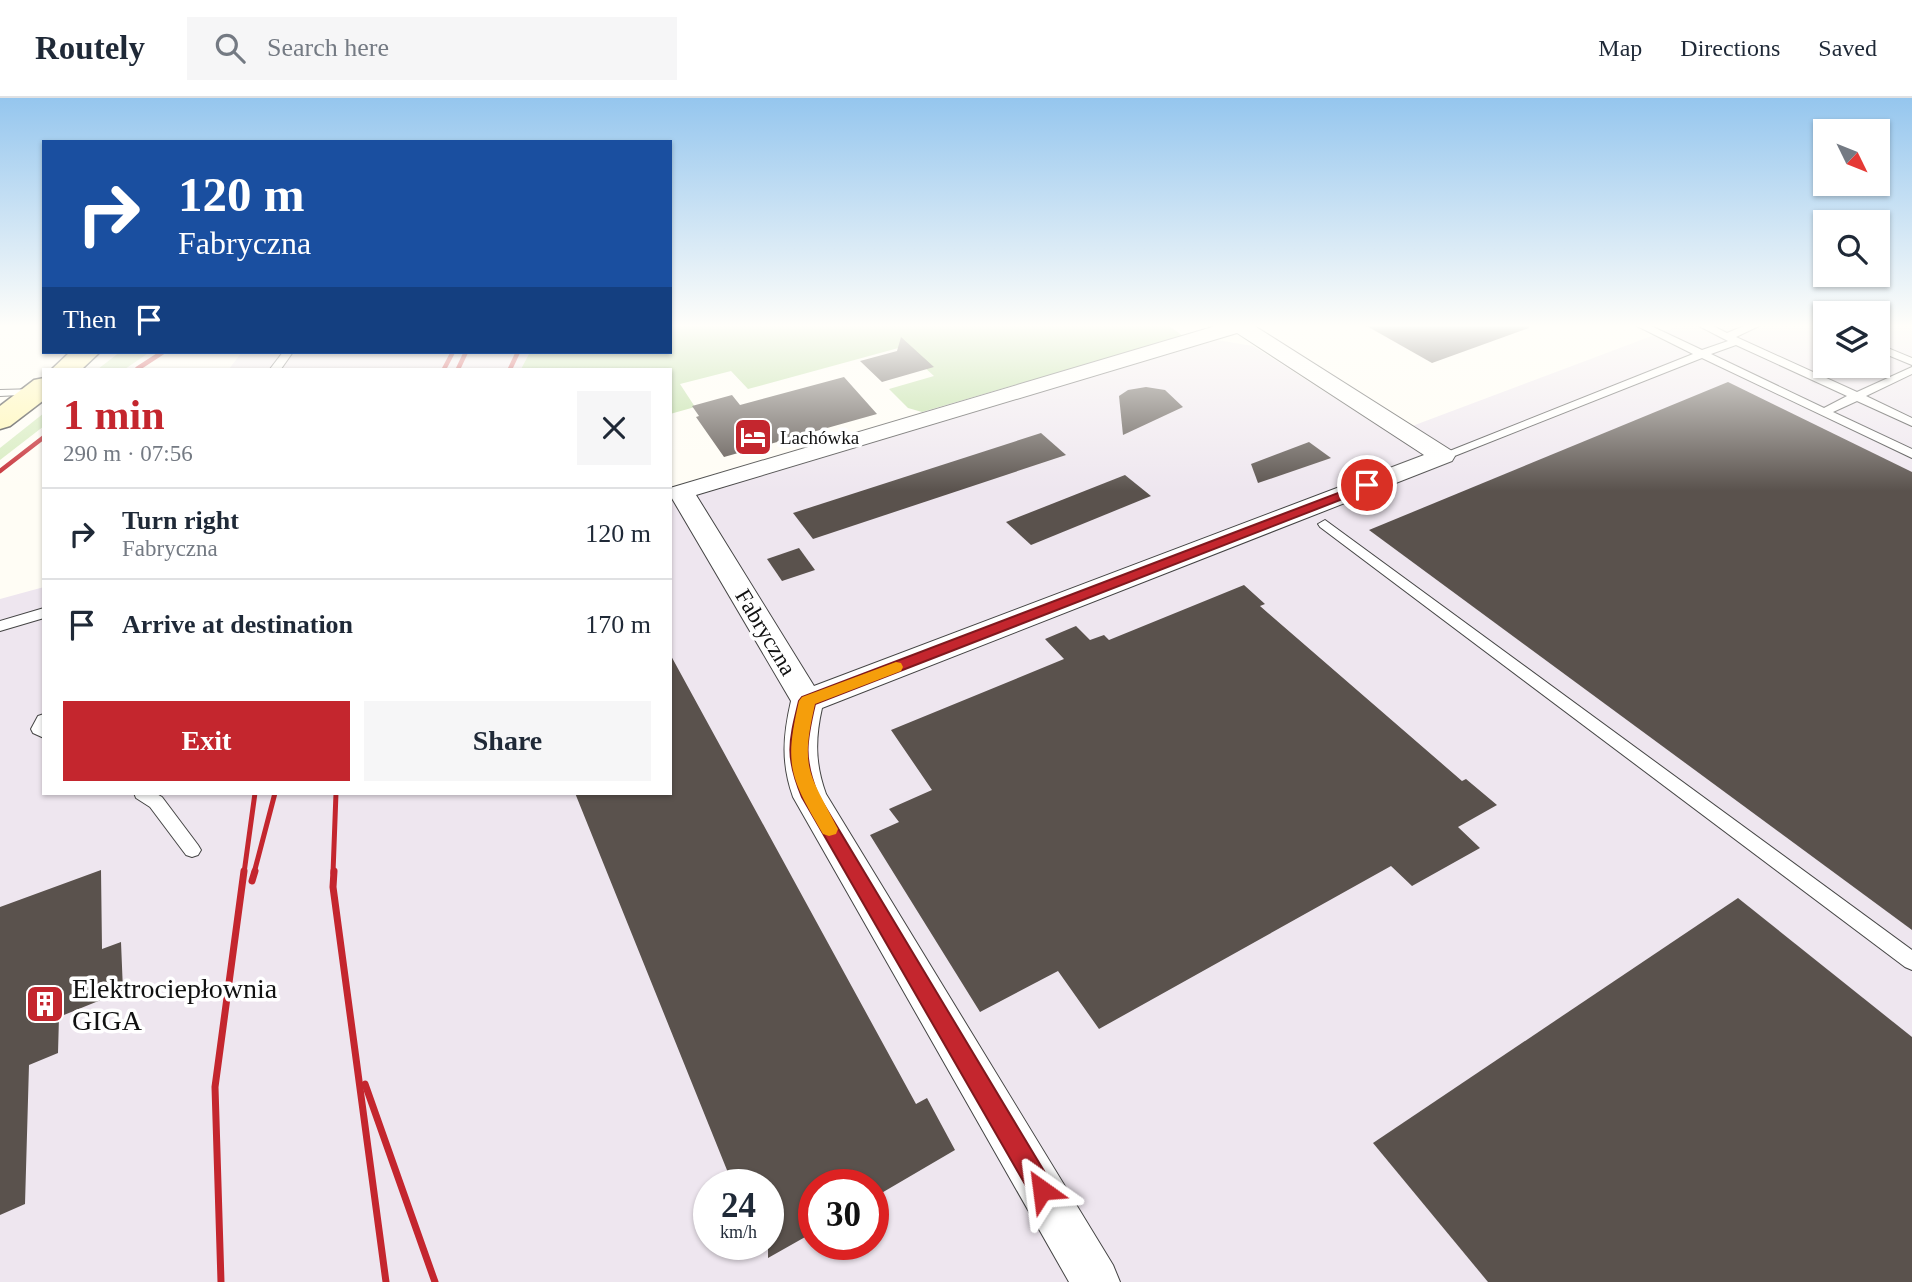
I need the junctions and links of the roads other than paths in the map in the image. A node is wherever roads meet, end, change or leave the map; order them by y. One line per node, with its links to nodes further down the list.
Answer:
1 (1056, 380): 18 (street, Fabryczna)
2 (1324, 380): 14 (street)
3 (1635, 380): 14 (lane)
4 (1757, 380): 10 (lane)
5 (1821, 380): 9 (lane)
6 (1891, 380): 9 (lane)
7 (40, 389): 8 (lane); 11 (main road)
8 (0, 393)
9 (1857, 397): 10 (lane); 12 (lane)
10 (1824, 412): 13 (lane)
11 (0, 420)
12 (1912, 422)
13 (1912, 454)
14 (1443, 456): 18 (street, Fabryczna)
15 (1325, 524): 21 (lane)
16 (42, 614): 17 (lane)
17 (0, 626)
18 (807, 701): 22 (street)
19 (145, 795): 20 (lane)
20 (192, 850)
21 (1912, 961)
22 (1096, 1282)

